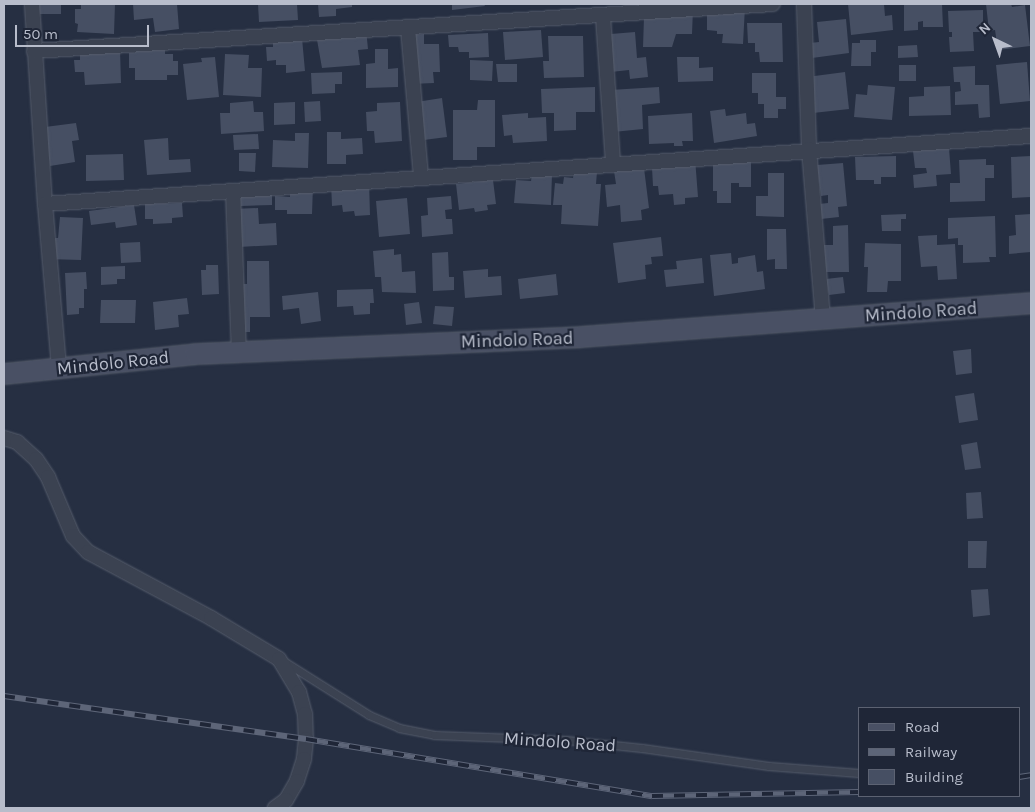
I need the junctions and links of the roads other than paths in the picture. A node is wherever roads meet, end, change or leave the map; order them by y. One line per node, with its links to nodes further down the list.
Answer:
1 (32, 4): 6 (street)
2 (773, 4): 4 (street)
3 (804, 4): 8 (street)
4 (603, 16): 5 (street); 9 (street)
5 (408, 28): 6 (street); 10 (street)
6 (34, 52): 12 (street)
7 (1031, 136): 8 (street)
8 (809, 150): 9 (street); 14 (street)
9 (612, 164): 10 (street)
10 (421, 177): 11 (street)
11 (233, 191): 12 (street); 15 (street)
12 (45, 204): 16 (street)
13 (1031, 303): 14 (street, Mindolo Road)
14 (824, 319): 15 (street, Mindolo Road)
15 (239, 352): 16 (street, Mindolo Road)
16 (59, 368): 17 (street, Mindolo Road)
17 (4, 374)
18 (4, 438): 19 (street)
19 (279, 659): 20 (lane, Mindolo Road); 21 (street)
20 (858, 773)
21 (275, 808)

